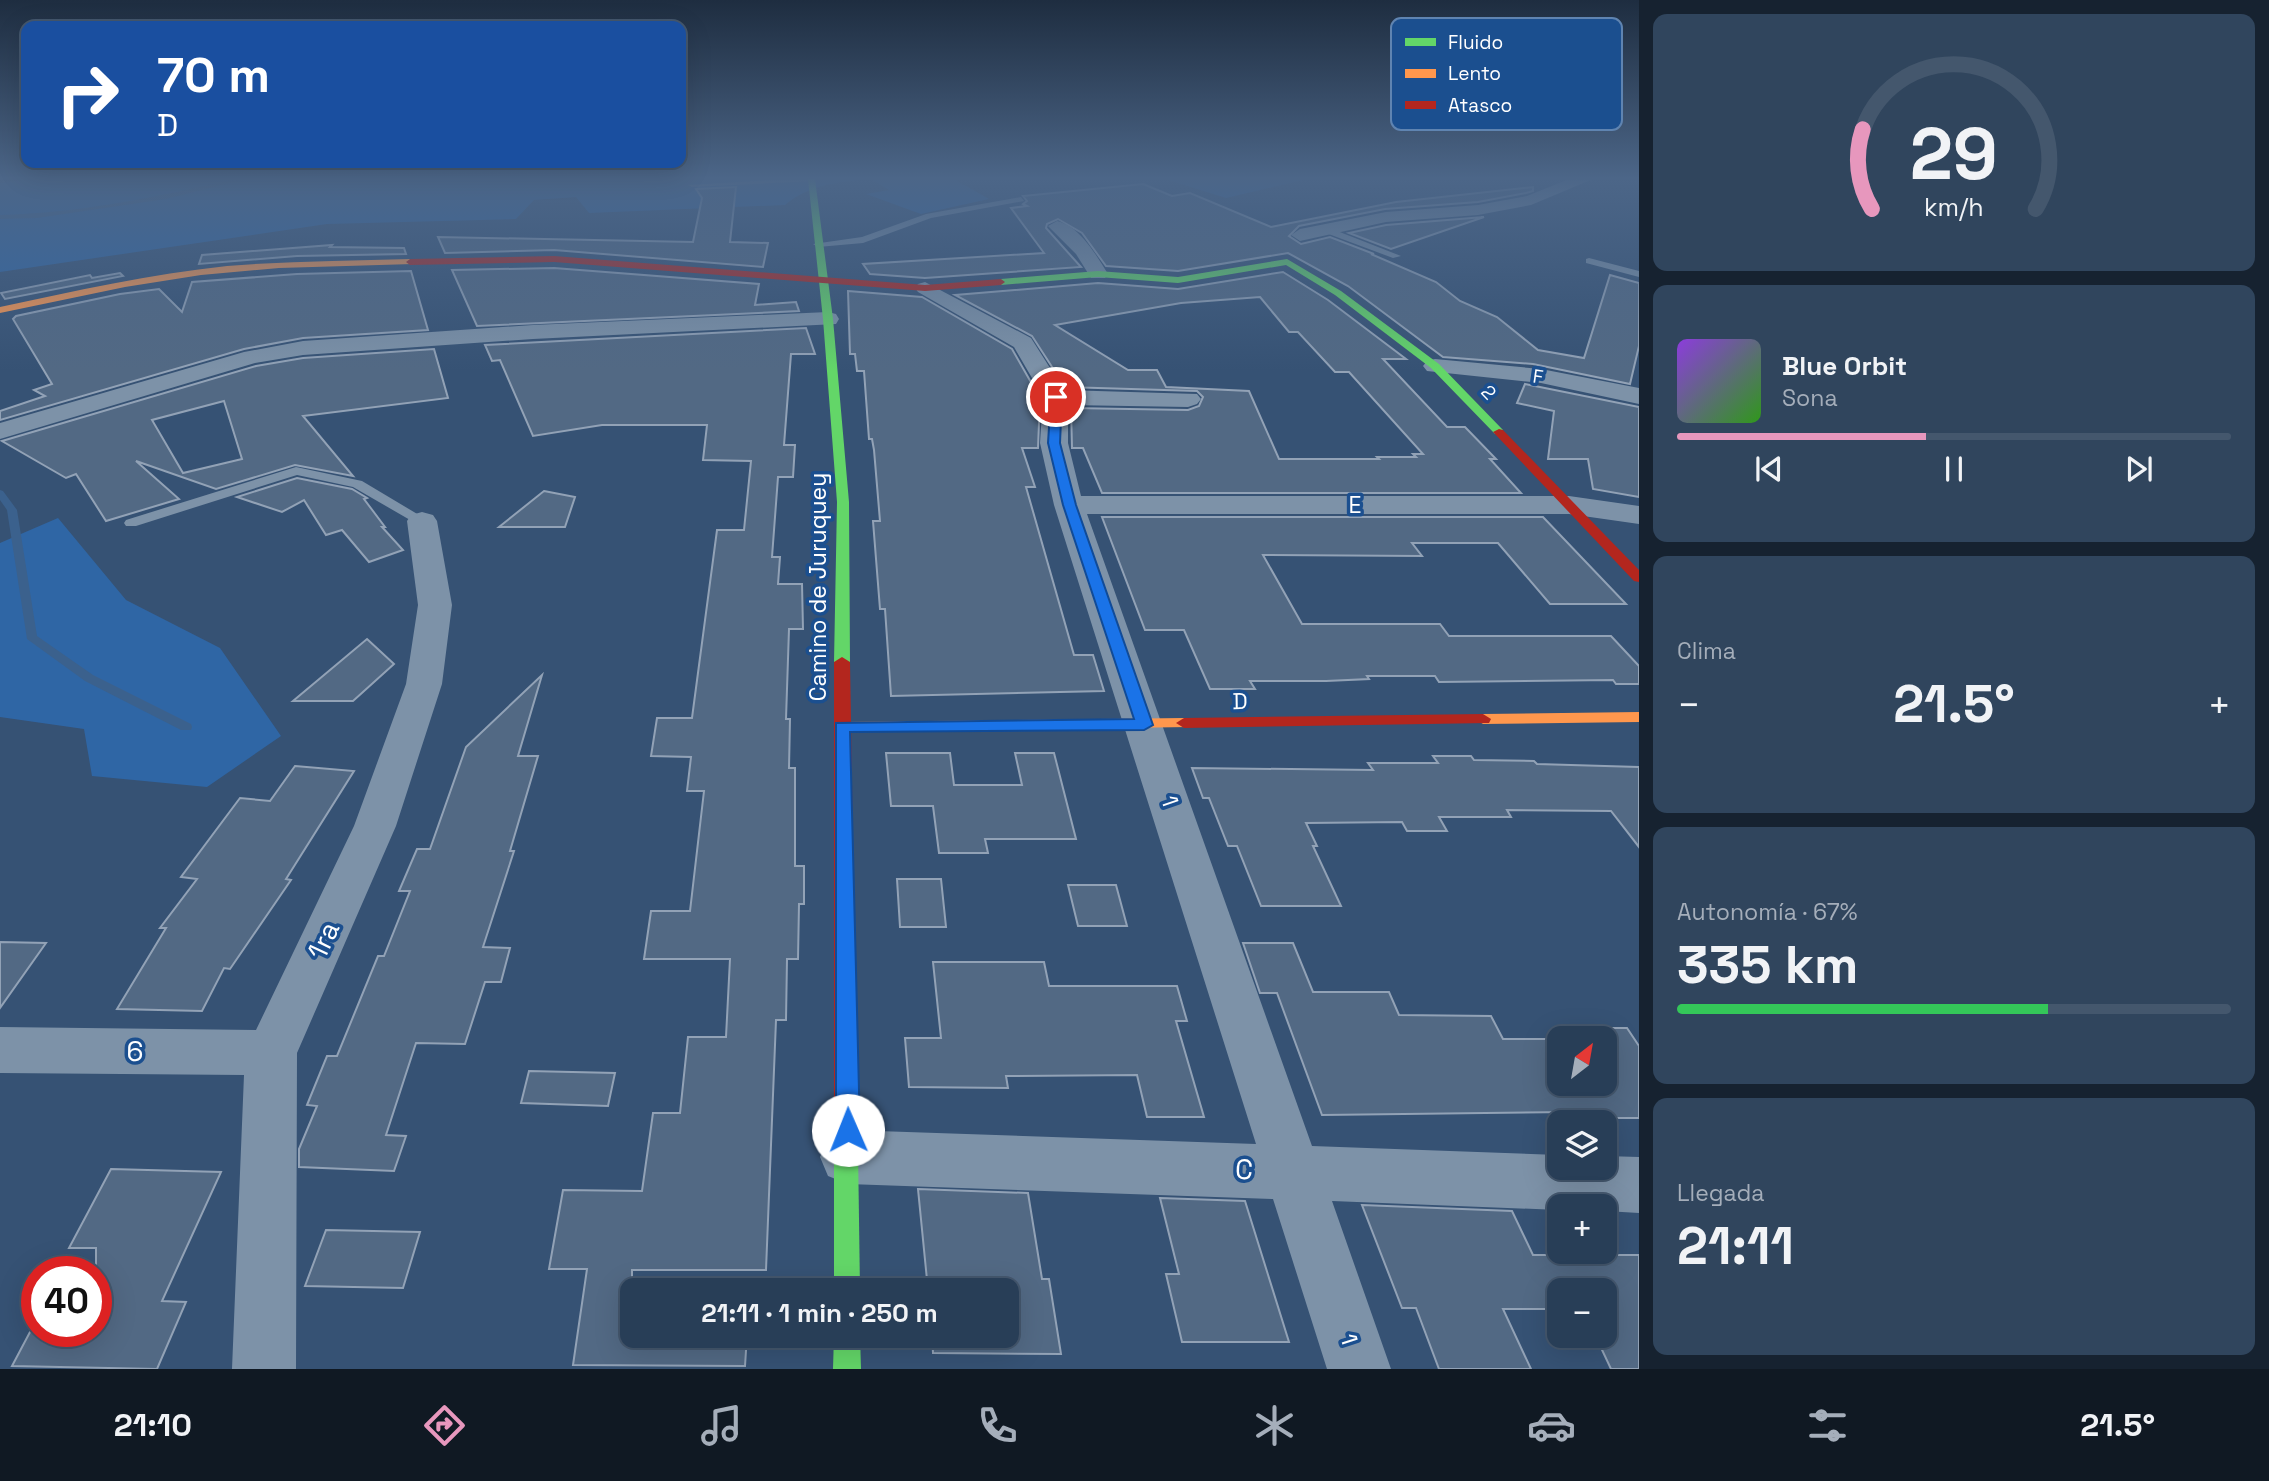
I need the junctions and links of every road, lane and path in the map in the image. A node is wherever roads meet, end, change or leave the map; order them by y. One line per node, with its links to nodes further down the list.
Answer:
1 (831, 243): 4 (lane)
2 (1075, 243): 7 (street)
3 (1361, 243): 5 (lane)
4 (818, 244): 9 (street, Camino de Juruquey)
5 (1396, 256)
6 (1589, 261): 8 (lane)
7 (1098, 274): 10 (street); 13 (street, 2)
8 (1639, 274)
9 (821, 279): 10 (street); 11 (street); 12 (street, Camino de Juruquey)
10 (925, 288): 15 (street)
11 (0, 310)
12 (828, 318): 17 (street); 26 (street, Camino de Juruquey)
13 (1435, 366): 14 (street, F); 19 (street, 2)
14 (1639, 396)
15 (1056, 397): 16 (street); 18 (street, 1)
16 (1188, 399)
17 (0, 431)
18 (1069, 505): 19 (street, E); 25 (street, 1)
19 (1569, 505): 20 (street, E); 23 (street, 2)
20 (1639, 515)
21 (422, 521): 22 (lane); 28 (street, 1ra)
22 (131, 523)
23 (1639, 578)
24 (1639, 717): 25 (street, D)
25 (1144, 725): 26 (street, D); 30 (street, 1)
26 (842, 727): 29 (street, Camino de Juruquey)
27 (0, 1050): 28 (street, 6)
28 (271, 1053): 34 (street, 1ra)
29 (848, 1157): 30 (street, C); 32 (street, Camino de Juruquey)
30 (1294, 1171): 31 (street, C); 36 (street, 1)
31 (1639, 1185)
32 (847, 1278)
33 (847, 1348): 35 (street)
34 (264, 1369)
35 (847, 1369)
36 (1359, 1369)

